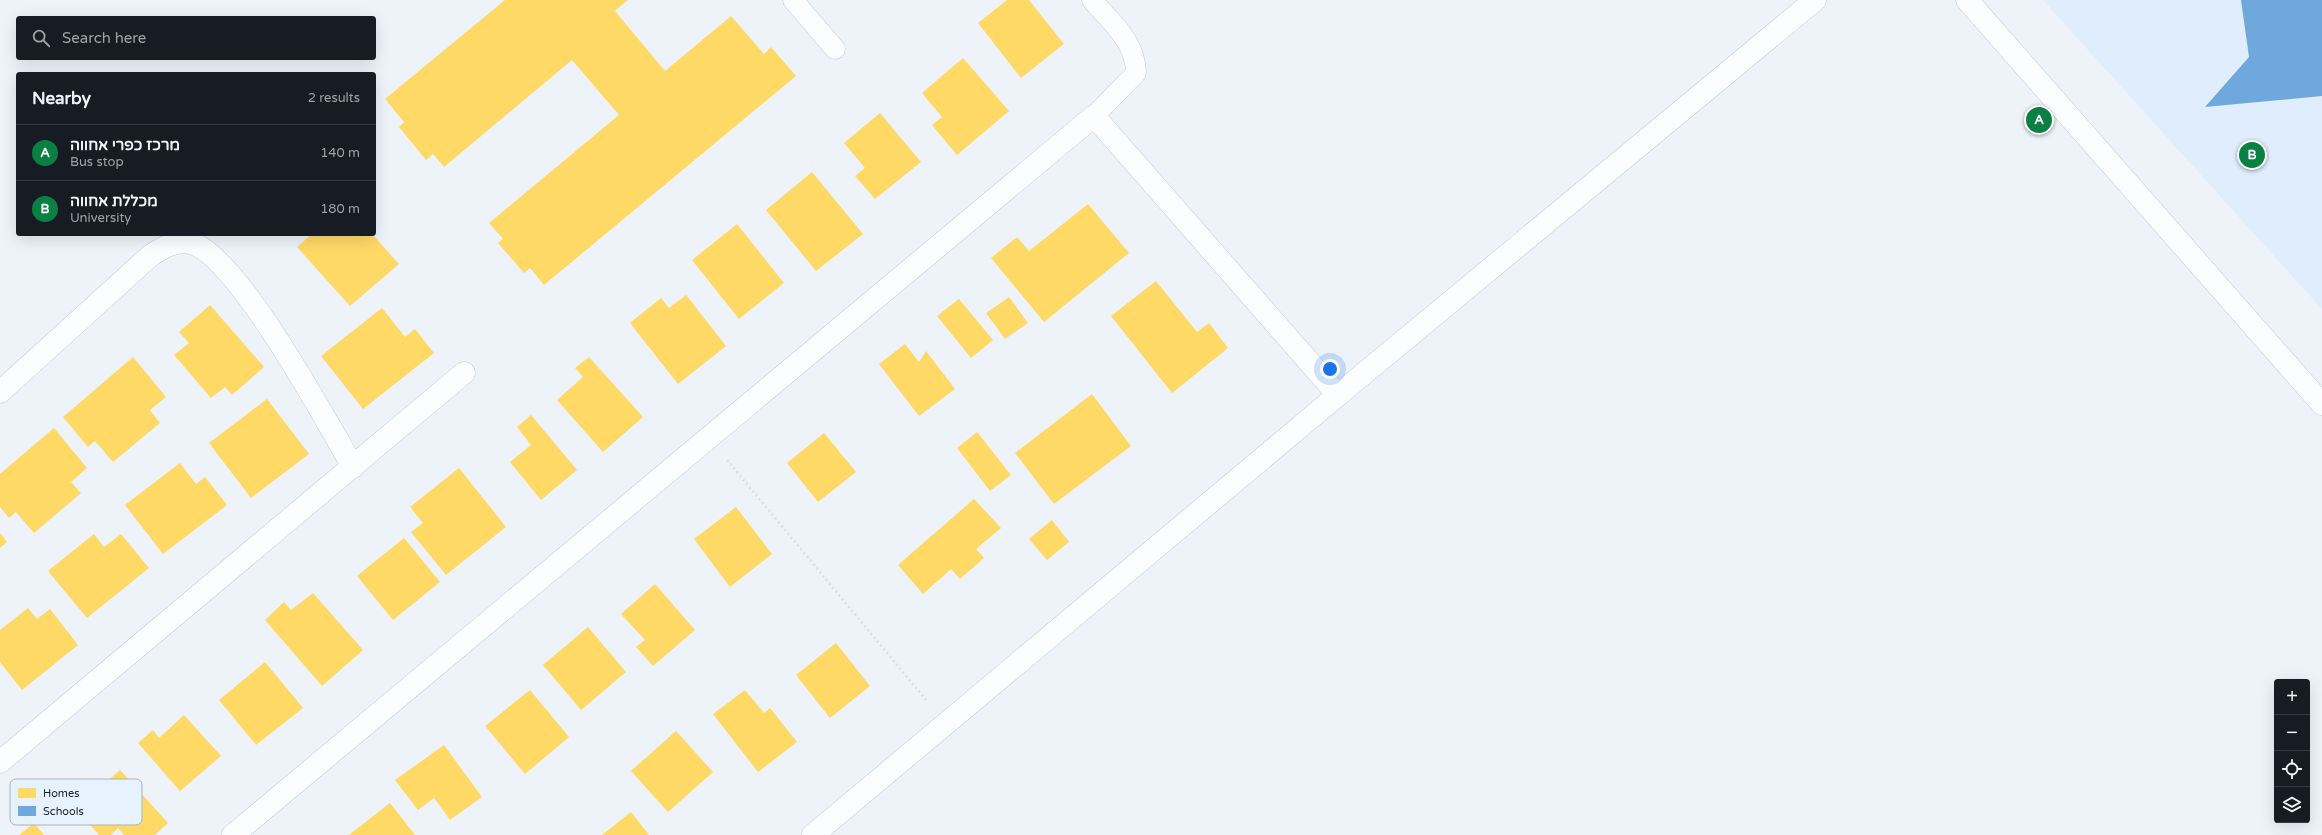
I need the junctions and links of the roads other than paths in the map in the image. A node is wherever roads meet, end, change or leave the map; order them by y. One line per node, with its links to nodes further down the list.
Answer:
1 (793, 0): 5 (lane)
2 (1092, 0): 6 (lane)
3 (1815, 0): 9 (street)
4 (1967, 0): 10 (street)
5 (835, 49)
6 (1094, 116): 9 (street); 13 (street)
7 (464, 373): 11 (street)
8 (0, 392): 11 (street)
9 (1338, 395): 14 (street)
10 (2322, 404)
11 (353, 466): 12 (street)
12 (0, 762)
13 (237, 834)
14 (812, 835)

